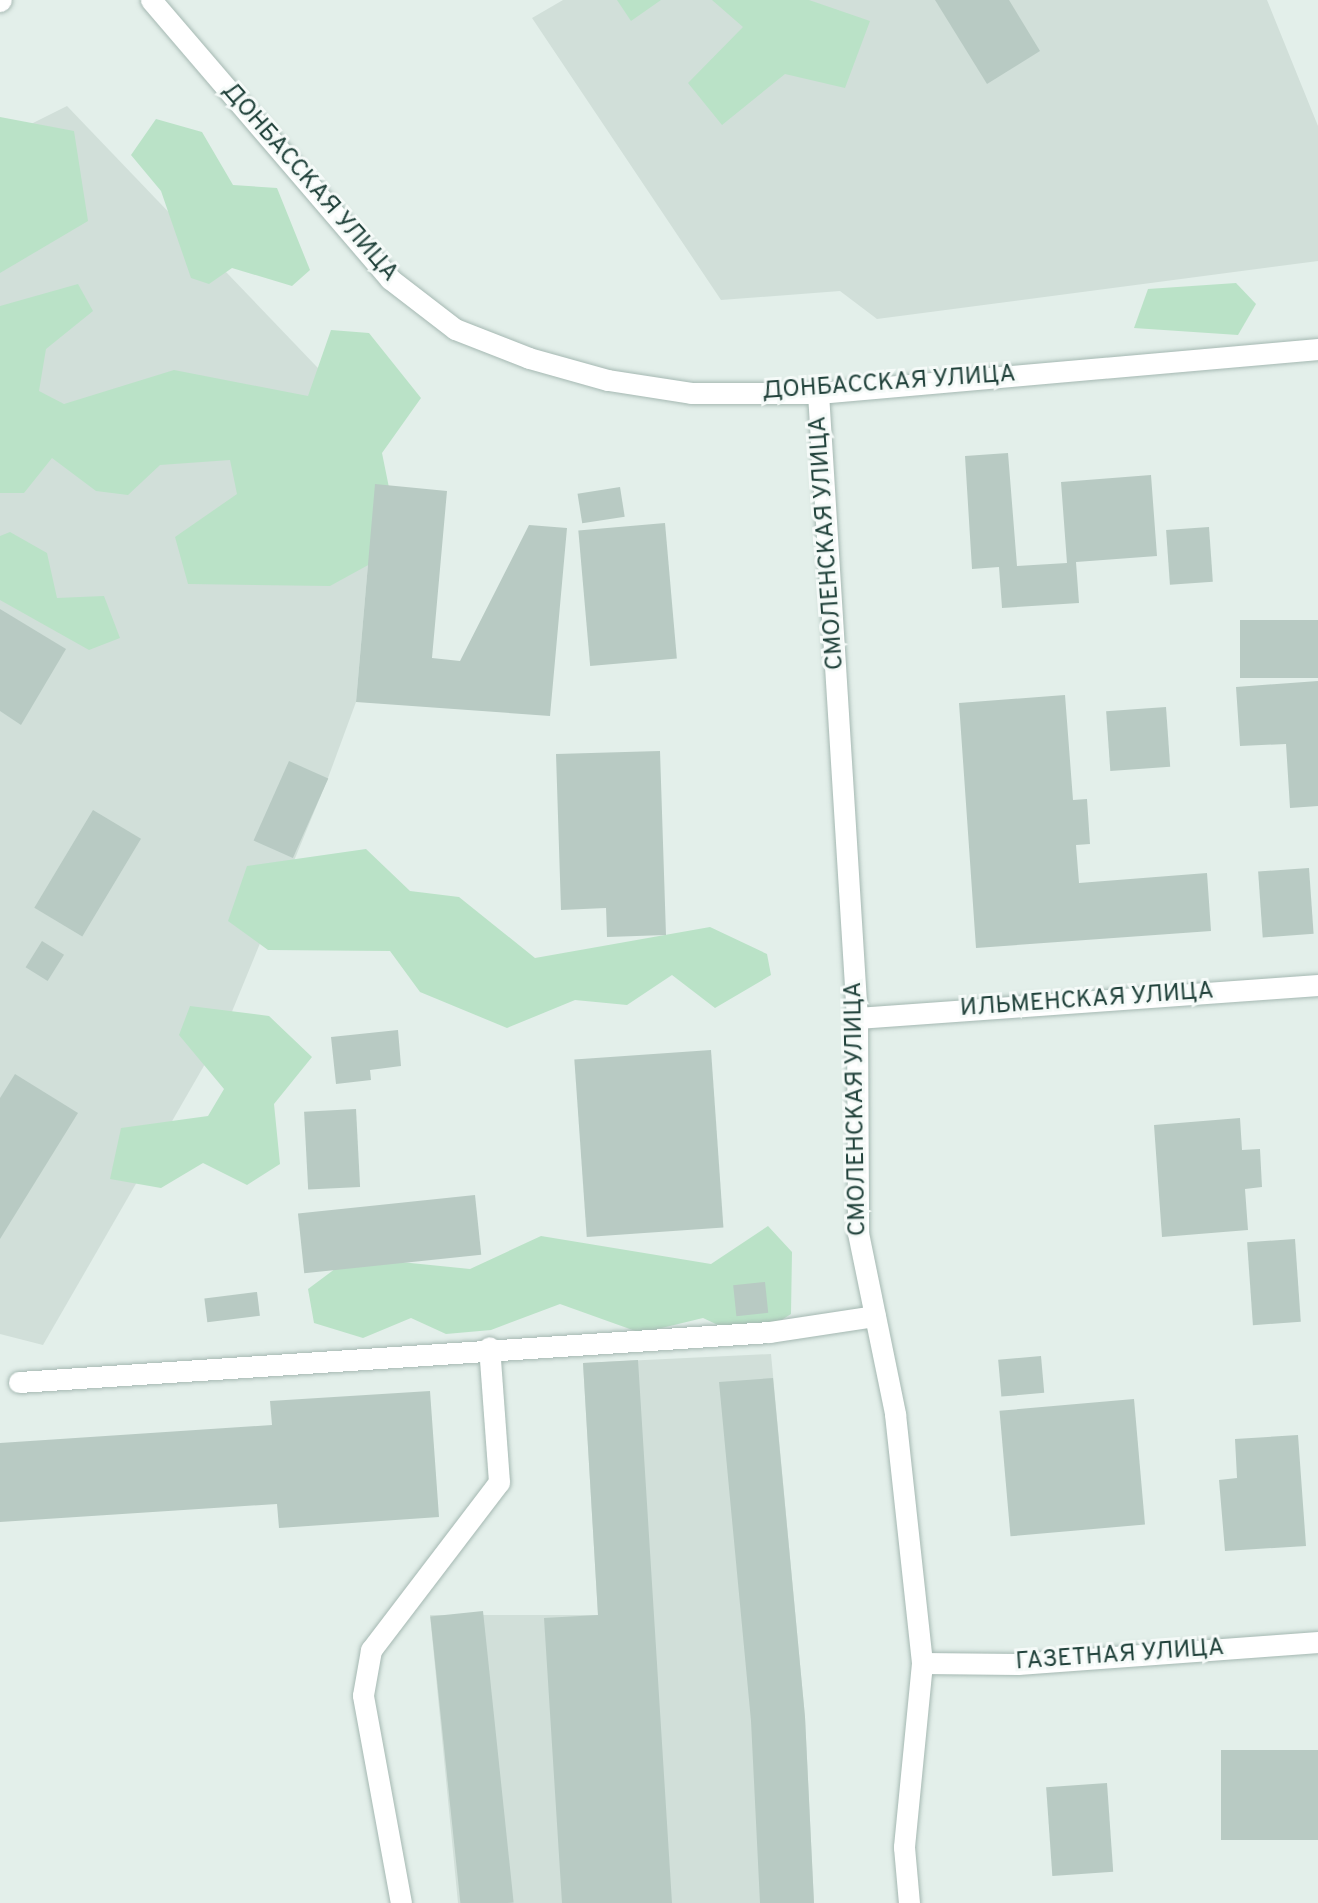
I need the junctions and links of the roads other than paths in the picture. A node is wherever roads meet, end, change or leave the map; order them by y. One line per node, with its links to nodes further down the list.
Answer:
1 (151, 0): 3 (street, ДОНБАССКАЯ УЛИЦА)
2 (1318, 349): 3 (street, ДОНБАССКАЯ УЛИЦА)
3 (818, 393): 5 (street, СМОЛЕНСКАЯ УЛИЦА)
4 (1318, 985): 5 (street, ИЛЬМЕНСКАЯ УЛИЦА)
5 (857, 1018): 6 (street, СМОЛЕНСКАЯ УЛИЦА)
6 (875, 1316): 7 (street); 10 (street, СМОЛЕНСКАЯ УЛИЦА)
7 (489, 1348): 8 (street); 11 (street)
8 (19, 1382)
9 (1318, 1643): 10 (street, ГАЗЕТНАЯ УЛИЦА)
10 (922, 1663): 12 (street, СМОЛЕНСКАЯ УЛИЦА)
11 (401, 1903)
12 (909, 1903)

